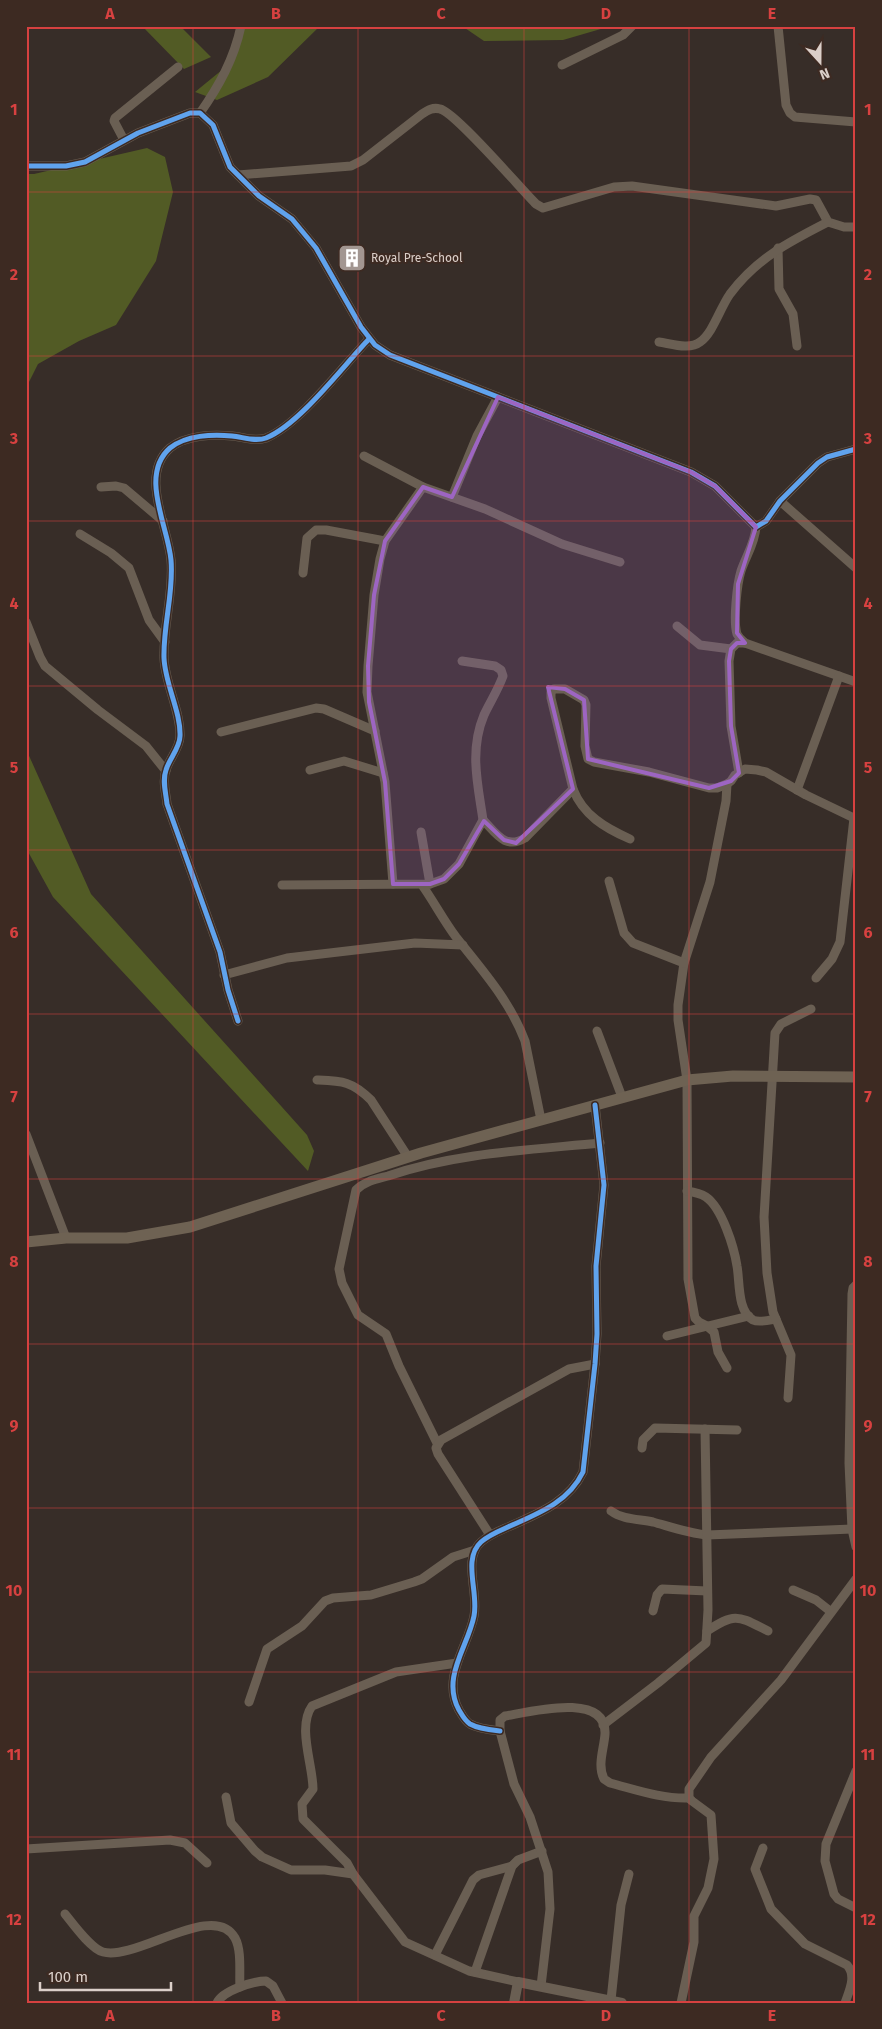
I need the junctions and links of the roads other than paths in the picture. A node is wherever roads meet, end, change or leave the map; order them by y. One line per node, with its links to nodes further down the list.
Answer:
1 (241, 26): 6 (street)
2 (632, 26): 4 (street)
3 (778, 26): 7 (street)
4 (562, 66)
5 (178, 67): 8 (street)
6 (200, 113): 8 (street); 10 (street)
7 (856, 122)
8 (124, 140): 9 (street)
9 (26, 166)
10 (238, 175): 11 (street); 14 (street)
11 (828, 222): 12 (street); 13 (street)
12 (856, 227)
13 (778, 248): 15 (street); 16 (street)
14 (369, 339): 17 (street); 24 (street)
15 (660, 342)
16 (797, 346)
17 (498, 397): 22 (street); 25 (street)
18 (856, 449): 23 (street)
19 (364, 456): 21 (street)
20 (101, 487): 24 (street)
21 (423, 487): 22 (street); 27 (street)
22 (452, 497): 28 (street)
23 (780, 501): 25 (street); 29 (street)
24 (163, 521): 33 (street)
25 (756, 527): 34 (street)
26 (80, 534): 33 (street)
27 (388, 537): 30 (street); 39 (street)
28 (620, 562)
29 (856, 568)
30 (303, 572)
31 (26, 622): 41 (street)
32 (677, 626): 35 (street)
33 (165, 642): 41 (street)
34 (745, 642): 35 (street); 37 (street)
35 (730, 649): 44 (street)
36 (462, 661): 49 (street)
37 (839, 676): 38 (street); 47 (street)
38 (856, 682)
39 (375, 731): 40 (street); 43 (street)
40 (221, 732)
41 (166, 770): 58 (street)
42 (310, 770): 43 (street)
43 (383, 773): 53 (street)
44 (739, 773): 45 (street); 47 (street)
45 (726, 784): 46 (street); 57 (street)
46 (573, 789): 49 (street); 51 (street)
47 (797, 790): 48 (street)
48 (855, 818): 59 (street)
49 (483, 820): 55 (street)
50 (421, 832): 55 (street)
51 (630, 838)
52 (609, 881): 57 (street)
53 (393, 884): 54 (street); 55 (street)
54 (282, 885)
55 (426, 885): 56 (street)
56 (463, 945): 58 (street); 69 (street)
57 (684, 963): 66 (street)
58 (224, 975): 61 (street)
59 (816, 978)
60 (810, 1009): 63 (street)
61 (238, 1021)
62 (596, 1031): 67 (street)
63 (773, 1076): 64 (main road); 66 (main road); 78 (street)
64 (856, 1077)
65 (317, 1080): 72 (street)
66 (687, 1080): 67 (main road); 73 (street)
67 (622, 1097): 68 (main road)
68 (595, 1105): 69 (main road); 71 (street)
69 (541, 1120): 72 (main road)
70 (26, 1134): 74 (street)
71 (600, 1144): 81 (street); 86 (street)
72 (408, 1157): 74 (main road)
73 (687, 1191): 77 (street); 79 (street)
74 (66, 1238): 75 (main road)
75 (26, 1242)
76 (856, 1285): 89 (street)
77 (749, 1316): 78 (street); 79 (street)
78 (776, 1319): 83 (street)
79 (707, 1326): 80 (street); 82 (street)
80 (667, 1336)
81 (594, 1364): 86 (street); 90 (street)
82 (727, 1368)
83 (788, 1398)
84 (705, 1429): 85 (street); 87 (street); 91 (street)
85 (737, 1430)
86 (437, 1443): 90 (street)
87 (642, 1448)
88 (611, 1511): 91 (street)
89 (852, 1529): 91 (street); 92 (street)
90 (490, 1535): 93 (street)
91 (707, 1535): 96 (street)
92 (856, 1547)
93 (475, 1550): 101 (street); 102 (street)
94 (856, 1579): 98 (street)
95 (793, 1590): 98 (street)
96 (707, 1591): 97 (street); 99 (street)
97 (654, 1611)
98 (830, 1611): 107 (street)
99 (707, 1631): 100 (street); 103 (street)
100 (768, 1631)
101 (458, 1662): 104 (street); 113 (street)
102 (249, 1702)
103 (604, 1725): 104 (street); 107 (street)
104 (500, 1732): 110 (street)
105 (856, 1771): 115 (street)
106 (226, 1797): 113 (street)
107 (689, 1798): 128 (street)
108 (763, 1848): 129 (street)
109 (26, 1849): 111 (street)
110 (542, 1851): 112 (street); 120 (street)
111 (208, 1863)
112 (512, 1866): 117 (street); 118 (street)
113 (353, 1874): 117 (street)
114 (629, 1874): 123 (street)
115 (856, 1908)
116 (65, 1914): 121 (street)
117 (435, 1956): 118 (street)
118 (475, 1972): 119 (street)
119 (518, 1982): 120 (street); 126 (street)
120 (541, 1986): 122 (street)
121 (240, 1987): 124 (street); 125 (street)
122 (598, 2000): 123 (street)
123 (610, 2000): 127 (street)
124 (217, 2003)
125 (282, 2003)
126 (514, 2003)
127 (622, 2003)
128 (681, 2003)
129 (845, 2003)

